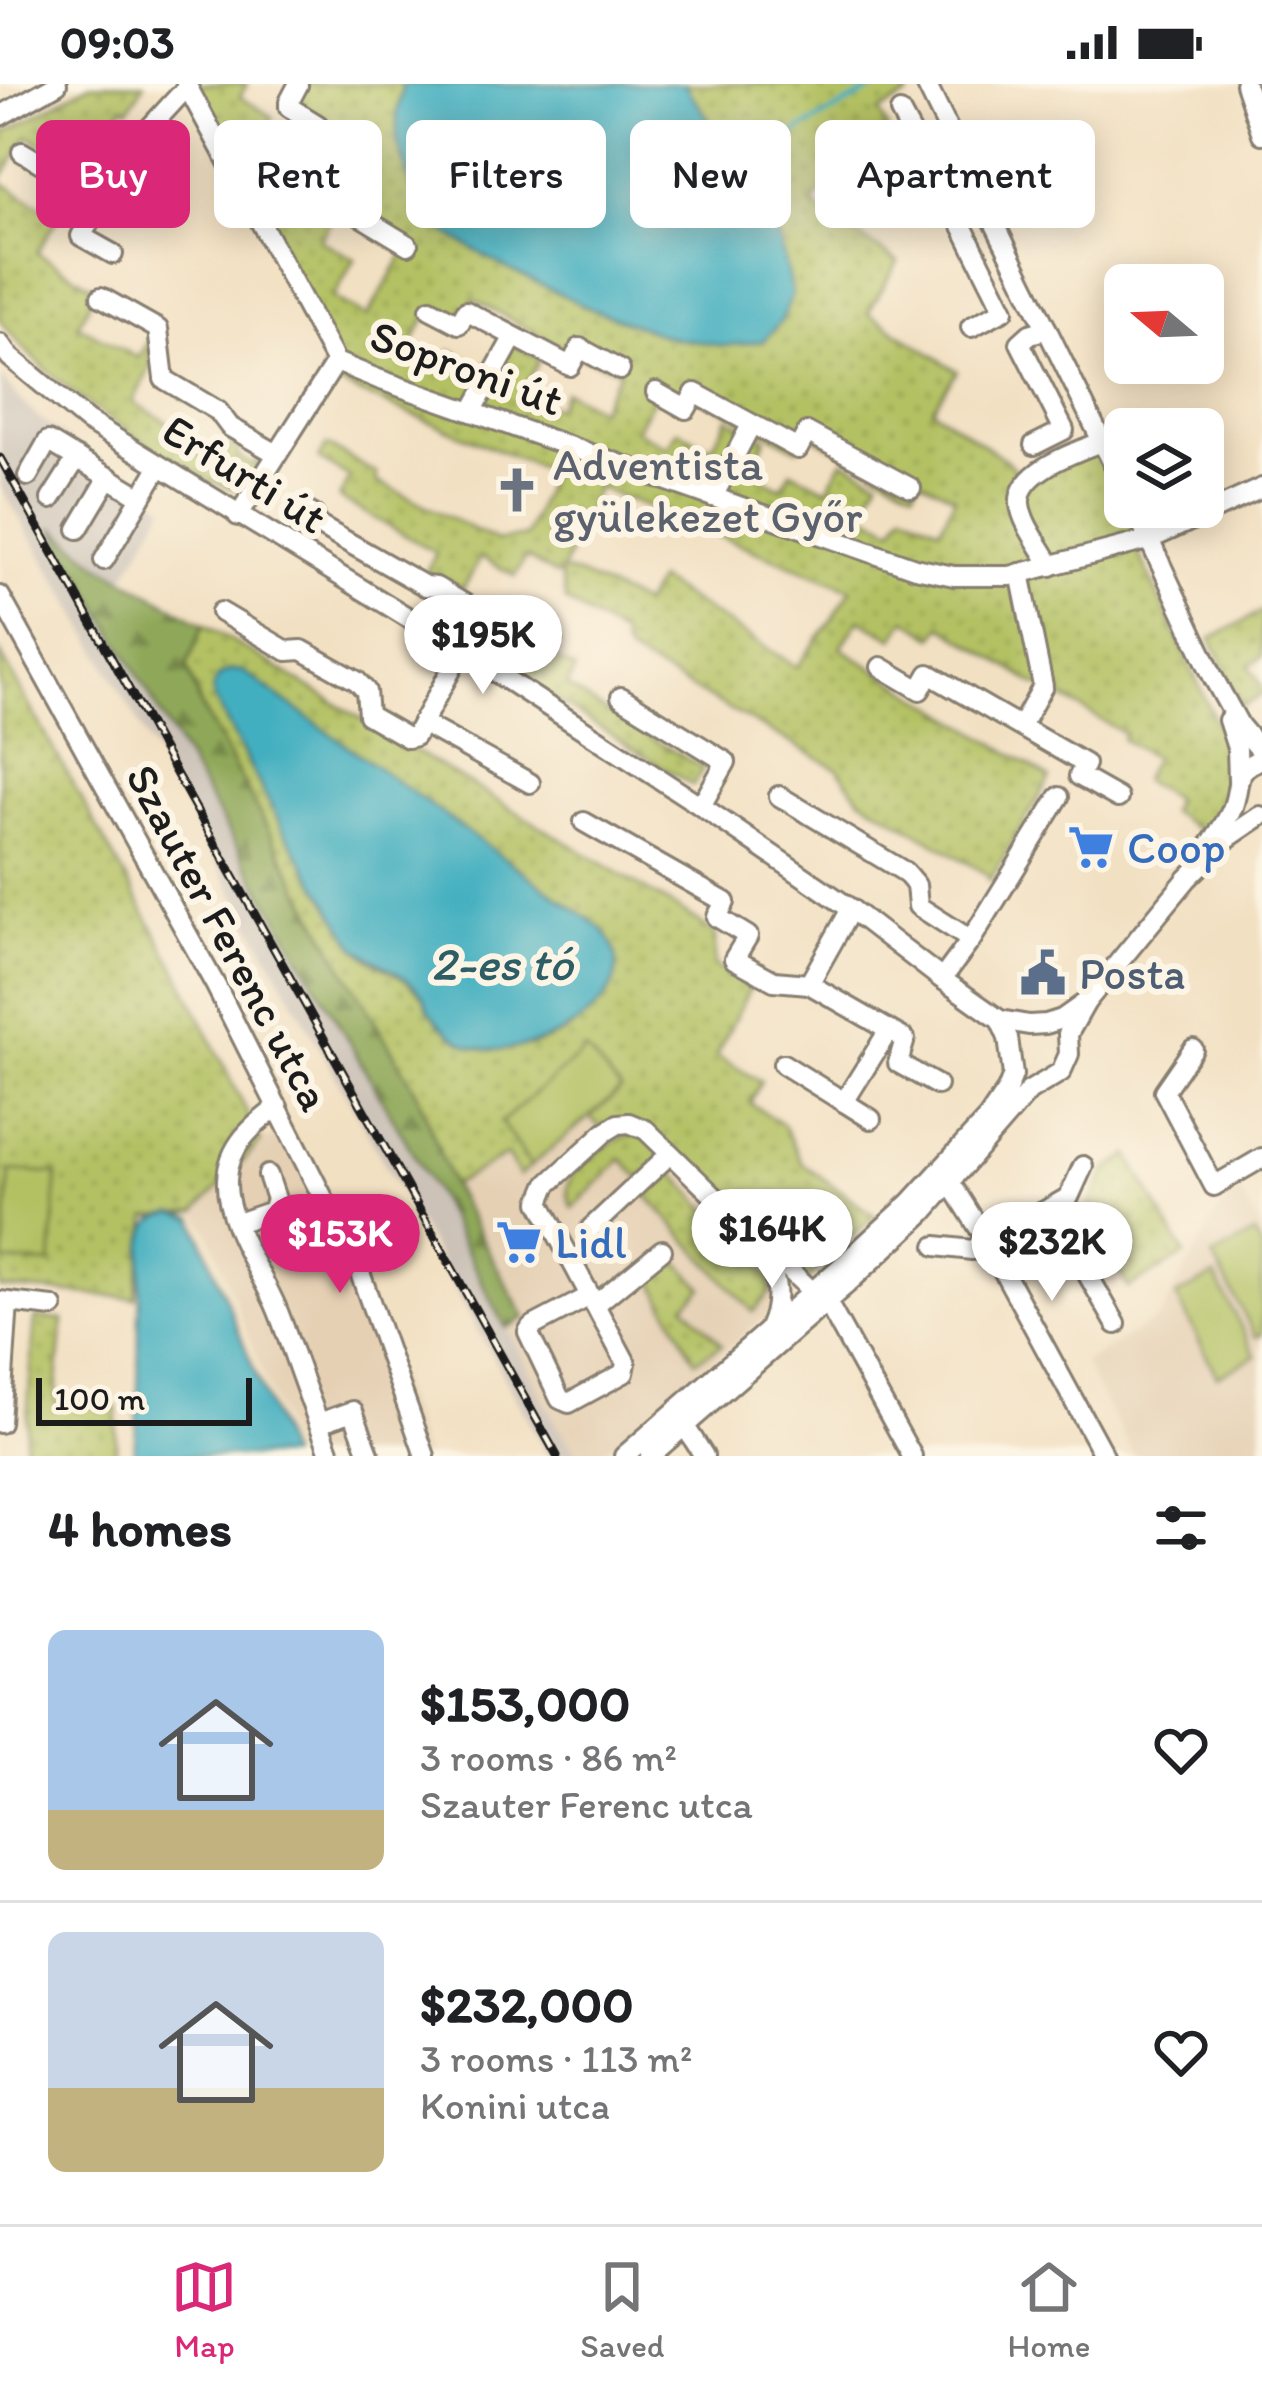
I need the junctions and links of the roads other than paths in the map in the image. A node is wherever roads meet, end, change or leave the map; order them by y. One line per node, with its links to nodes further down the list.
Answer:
1 (57, 84): 7 (street)
2 (926, 84): 11 (street)
3 (298, 85): 9 (street)
4 (187, 86): 8 (street); 13 (street, Soproni út)
5 (1252, 93): 12 (street)
6 (900, 112): 10 (street)
7 (0, 116)
8 (156, 120)
9 (309, 120)
10 (904, 120)
11 (941, 120)
12 (1262, 134)
13 (214, 135)
14 (22, 152): 15 (street)
15 (36, 160)
16 (86, 228): 22 (street)
17 (265, 228): 29 (street, Soproni út)
18 (379, 228): 21 (street)
19 (963, 228): 25 (street)
20 (990, 228): 26 (street)
21 (407, 245)
22 (113, 254)
23 (101, 297): 37 (street, Erfurti út)
24 (430, 309): 27 (street)
25 (971, 327)
26 (1047, 329): 34 (street); 35 (street)
27 (513, 338): 30 (street); 32 (street)
28 (0, 344): 39 (street, Erfurti út)
29 (336, 362): 32 (street, Soproni út); 37 (street)
30 (620, 370)
31 (656, 392): 33 (street)
32 (472, 412): 45 (street, Soproni út)
33 (751, 425): 42 (street); 45 (street)
34 (1101, 442): 36 (street); 53 (street)
35 (1034, 445)
36 (1104, 448)
37 (277, 454): 48 (street)
38 (76, 458): 40 (street); 41 (street); 46 (street)
39 (159, 466): 44 (street); 48 (street, Erfurti út)
40 (28, 476)
41 (109, 477): 44 (street); 50 (street)
42 (910, 488)
43 (1262, 488): 51 (street, Soproni út)
44 (141, 497): 52 (street)
45 (713, 497): 54 (street, Soproni út)
46 (51, 500)
47 (305, 510): 57 (street, Erfurti út)
48 (238, 516): 59 (street, Erfurti út)
49 (1143, 528): 51 (street)
50 (78, 530)
51 (1148, 540): 53 (street, Soproni út); 61 (street)
52 (104, 560)
53 (1052, 566): 54 (street, Soproni út)
54 (1020, 573): 64 (street)
55 (0, 596): 90 (street, Szauter Ferenc utca)
56 (220, 612): 63 (street)
57 (482, 614): 58 (street, Erfurti út); 59 (street)
58 (552, 639)
59 (463, 651): 63 (street); 71 (street, Erfurti út)
60 (881, 667): 64 (street)
61 (1214, 679): 65 (street); 67 (street)
62 (621, 698): 71 (street)
63 (422, 723): 66 (street)
64 (1021, 726): 70 (street)
65 (1262, 755): 67 (street)
66 (530, 784)
67 (1237, 784): 72 (street); 74 (street)
68 (779, 796): 76 (street)
69 (1059, 797): 76 (street)
70 (1118, 798)
71 (701, 806): 75 (street, Erfurti út)
72 (1261, 816): 74 (street)
73 (584, 822): 78 (street)
74 (1186, 879): 79 (street)
75 (851, 909): 77 (street, Erfurti út); 78 (street)
76 (971, 940): 77 (street)
77 (942, 980): 80 (street, Erfurti út)
78 (809, 984): 82 (street)
79 (1087, 1002): 81 (street); 83 (street)
80 (1000, 1019): 81 (street, Erfurti út); 85 (street)
81 (1038, 1025): 83 (street); 85 (street)
82 (889, 1030): 88 (street); 89 (street)
83 (1067, 1044): 87 (street)
84 (1193, 1049): 93 (street)
85 (1012, 1057): 87 (street); 96 (street)
86 (782, 1064): 89 (street)
87 (1044, 1081): 96 (street)
88 (937, 1085)
89 (844, 1102): 91 (street)
90 (278, 1108): 98 (street); 113 (street, Szauter Ferenc utca)
91 (871, 1119)
92 (670, 1154): 99 (street); 102 (street); 105 (street)
93 (1262, 1158)
94 (1083, 1166): 97 (street)
95 (268, 1175): 98 (street)
96 (947, 1176): 100 (street); 104 (street)
97 (1050, 1208): 100 (street); 108 (street)
98 (237, 1223): 112 (street)
99 (591, 1228)
100 (987, 1241): 101 (street); 120 (street)
101 (936, 1246)
102 (765, 1249): 104 (street); 109 (street)
103 (662, 1250): 105 (street)
104 (819, 1297): 109 (street); 110 (street); 119 (street)
105 (592, 1300): 105 (street)
106 (4, 1302): 107 (street); 111 (street)
107 (53, 1307)
108 (1116, 1324)
109 (767, 1332): 110 (street)
110 (680, 1419): 116 (street); 117 (street); 118 (street)
111 (0, 1423)
112 (319, 1423): 114 (street); 115 (street)
113 (425, 1454)
114 (331, 1456)
115 (370, 1456)
116 (624, 1456)
117 (650, 1456)
118 (704, 1456)
119 (912, 1456)
120 (1104, 1456)

